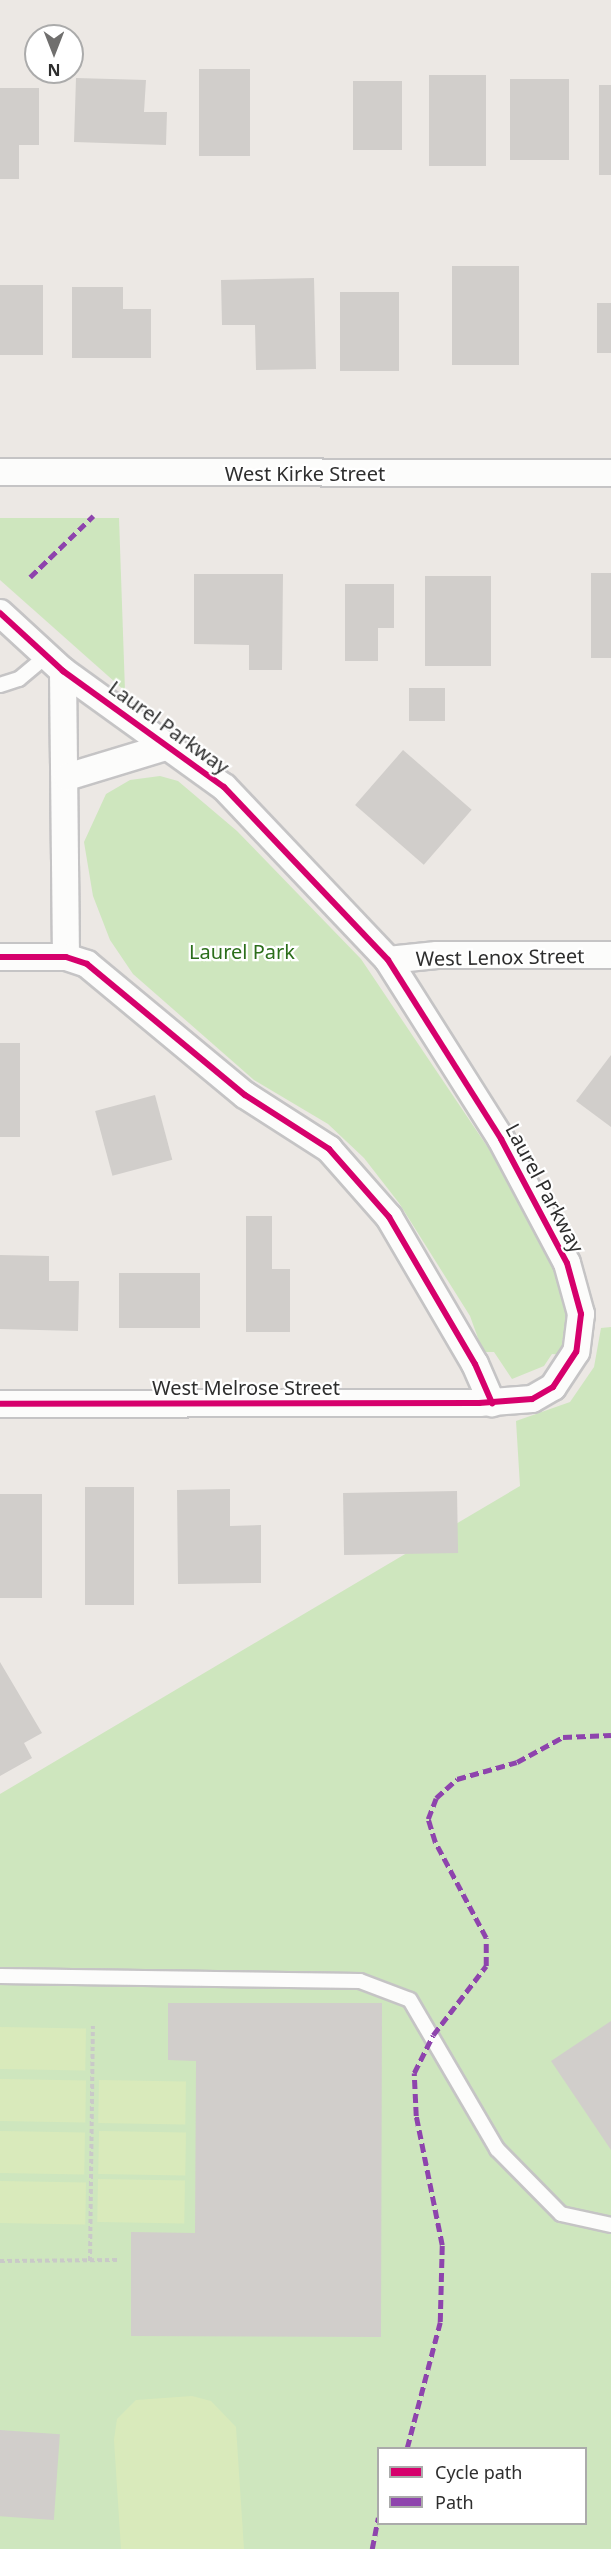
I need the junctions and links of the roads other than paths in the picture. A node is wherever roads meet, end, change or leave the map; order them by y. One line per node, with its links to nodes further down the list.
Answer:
1 (0, 472): 2 (street, West Kirke Street)
2 (611, 473)
3 (0, 613): 4 (street, Laurel Parkway)
4 (55, 664): 5 (lane); 6 (street, Laurel Parkway); 7 (street)
5 (0, 685)
6 (169, 746): 7 (street, Laurel Parkway); 11 (street, Laurel Parkway)
7 (67, 777): 10 (street)
8 (611, 955): 11 (street, West Lenox Street)
9 (0, 957): 10 (street)
10 (66, 957): 12 (street)
11 (388, 960): 12 (street, Laurel Parkway)
12 (492, 1403): 13 (street, West Melrose Street)
13 (0, 1404)
14 (0, 1976): 15 (lane)
15 (611, 2225)

